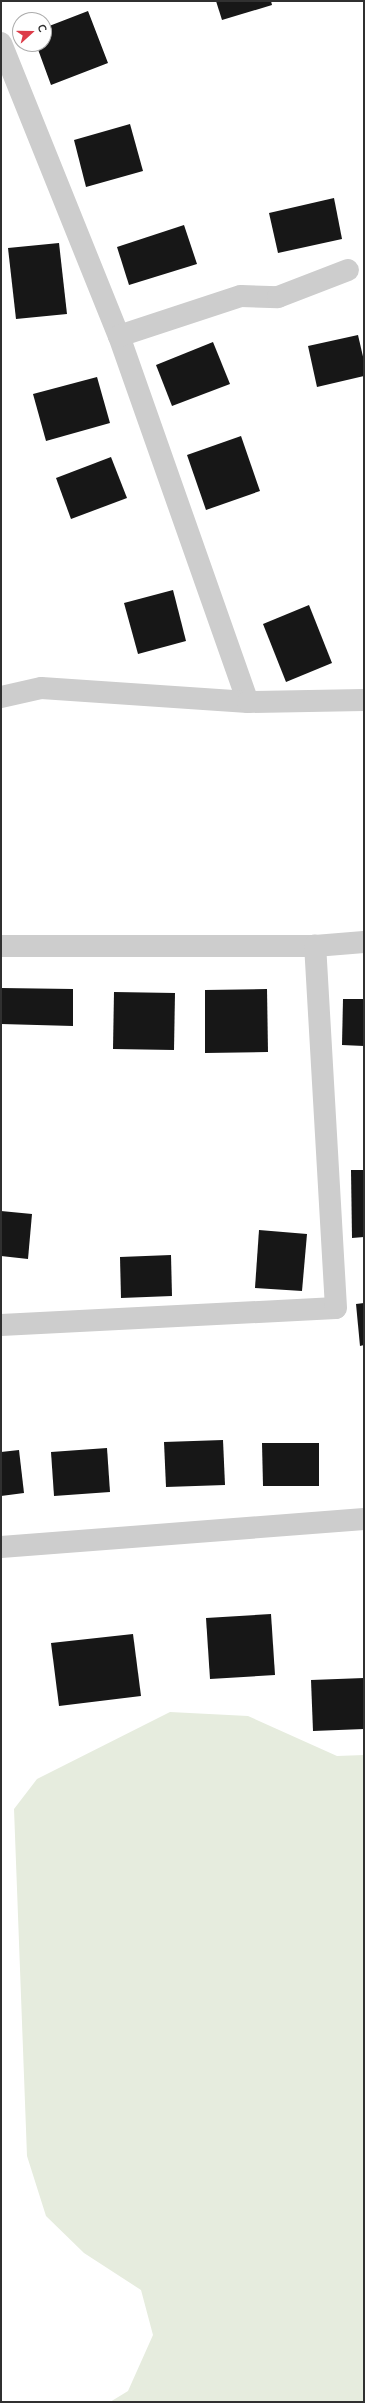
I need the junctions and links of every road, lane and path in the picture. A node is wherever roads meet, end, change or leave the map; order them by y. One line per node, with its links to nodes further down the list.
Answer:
1 (1, 43): 3 (street)
2 (348, 270): 3 (street)
3 (119, 336): 6 (street)
4 (1, 697): 6 (street)
5 (364, 700): 6 (street)
6 (248, 702)
7 (364, 942): 9 (street)
8 (1, 946): 9 (street)
9 (315, 946): 10 (street)
10 (1, 1325)
11 (364, 1519): 12 (street)
12 (1, 1547)

